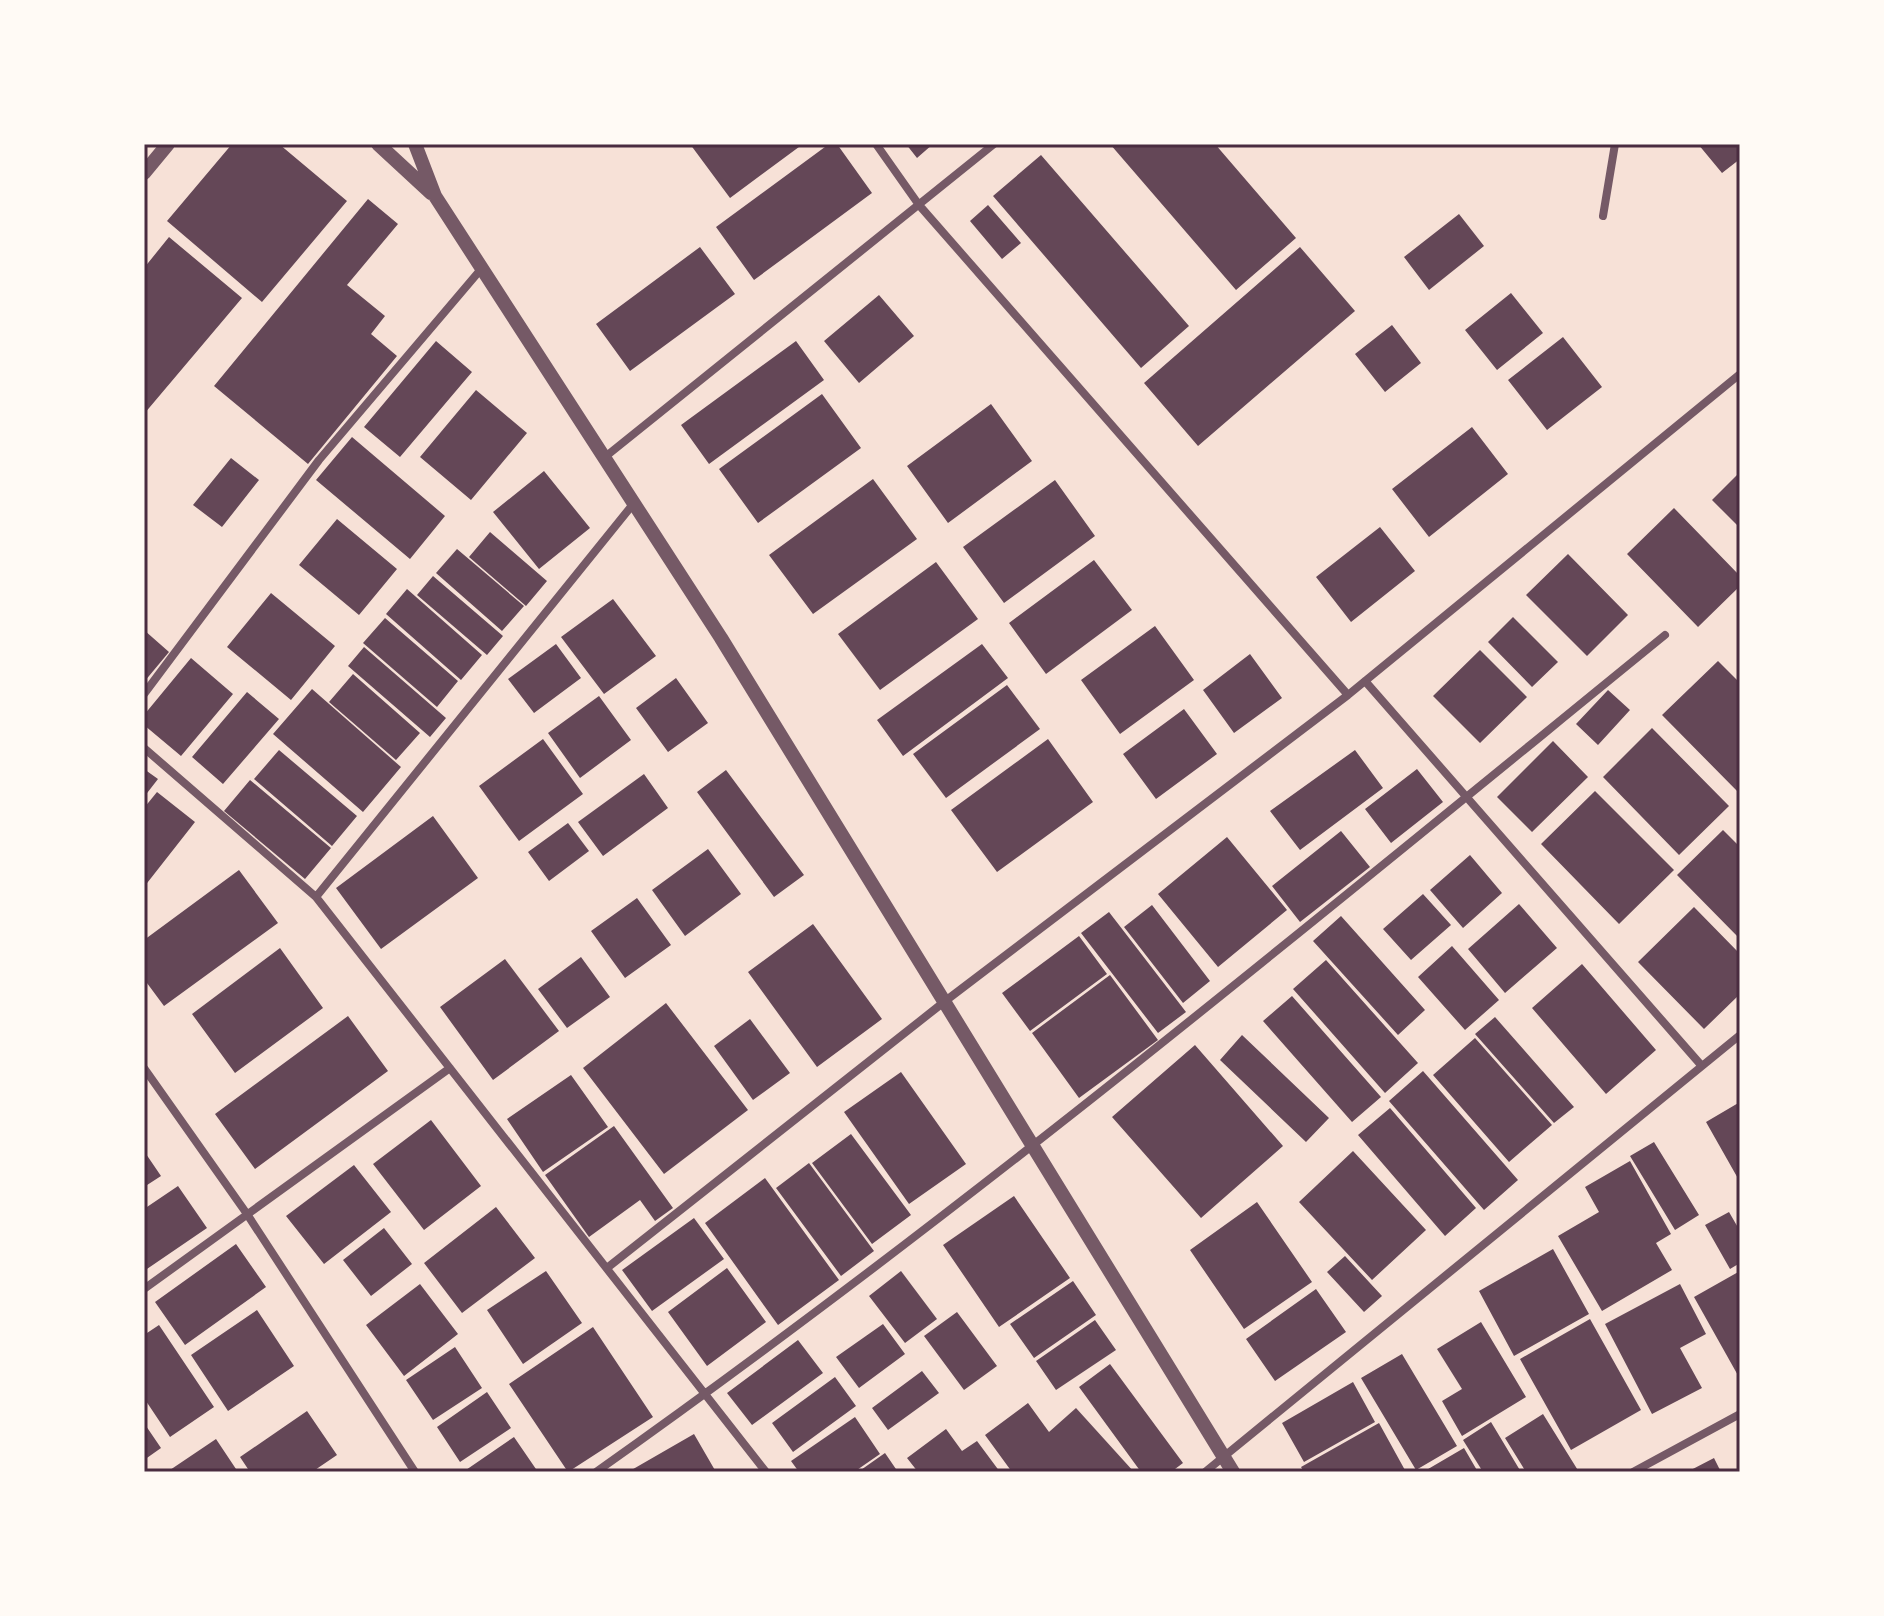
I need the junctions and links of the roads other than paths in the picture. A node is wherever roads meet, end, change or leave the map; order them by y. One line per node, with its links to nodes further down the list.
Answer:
1 (168, 144): 7 (street)
2 (378, 144): 8 (street)
3 (415, 144): 8 (street)
4 (876, 144): 9 (street)
5 (994, 144): 9 (street)
6 (1615, 144): 10 (street)
7 (144, 173)
8 (435, 196): 11 (street)
9 (919, 205): 13 (street); 18 (street)
10 (1603, 216)
11 (482, 268): 13 (street); 17 (street)
12 (1740, 374): 16 (street)
13 (605, 457): 14 (street)
14 (635, 503): 21 (street); 22 (street)
15 (1665, 635): 20 (street)
16 (1365, 681): 18 (street); 20 (street)
17 (144, 694)
18 (1348, 695): 22 (street)
19 (144, 748): 21 (street)
20 (1466, 797): 24 (street); 27 (street)
21 (316, 897): 26 (street)
22 (944, 1002): 27 (street); 29 (street)
23 (1740, 1035): 24 (street)
24 (1701, 1065): 33 (street)
25 (144, 1068): 28 (street)
26 (450, 1068): 28 (street); 29 (street)
27 (1032, 1145): 31 (street); 33 (street)
28 (247, 1214): 30 (street); 34 (street)
29 (607, 1268): 31 (street)
30 (144, 1289)
31 (705, 1395): 35 (street); 36 (street)
32 (1740, 1414): 39 (street)
33 (1223, 1456): 37 (street); 38 (street)
34 (415, 1472)
35 (596, 1472)
36 (766, 1472)
37 (1205, 1472)
38 (1233, 1472)
39 (1633, 1472)

